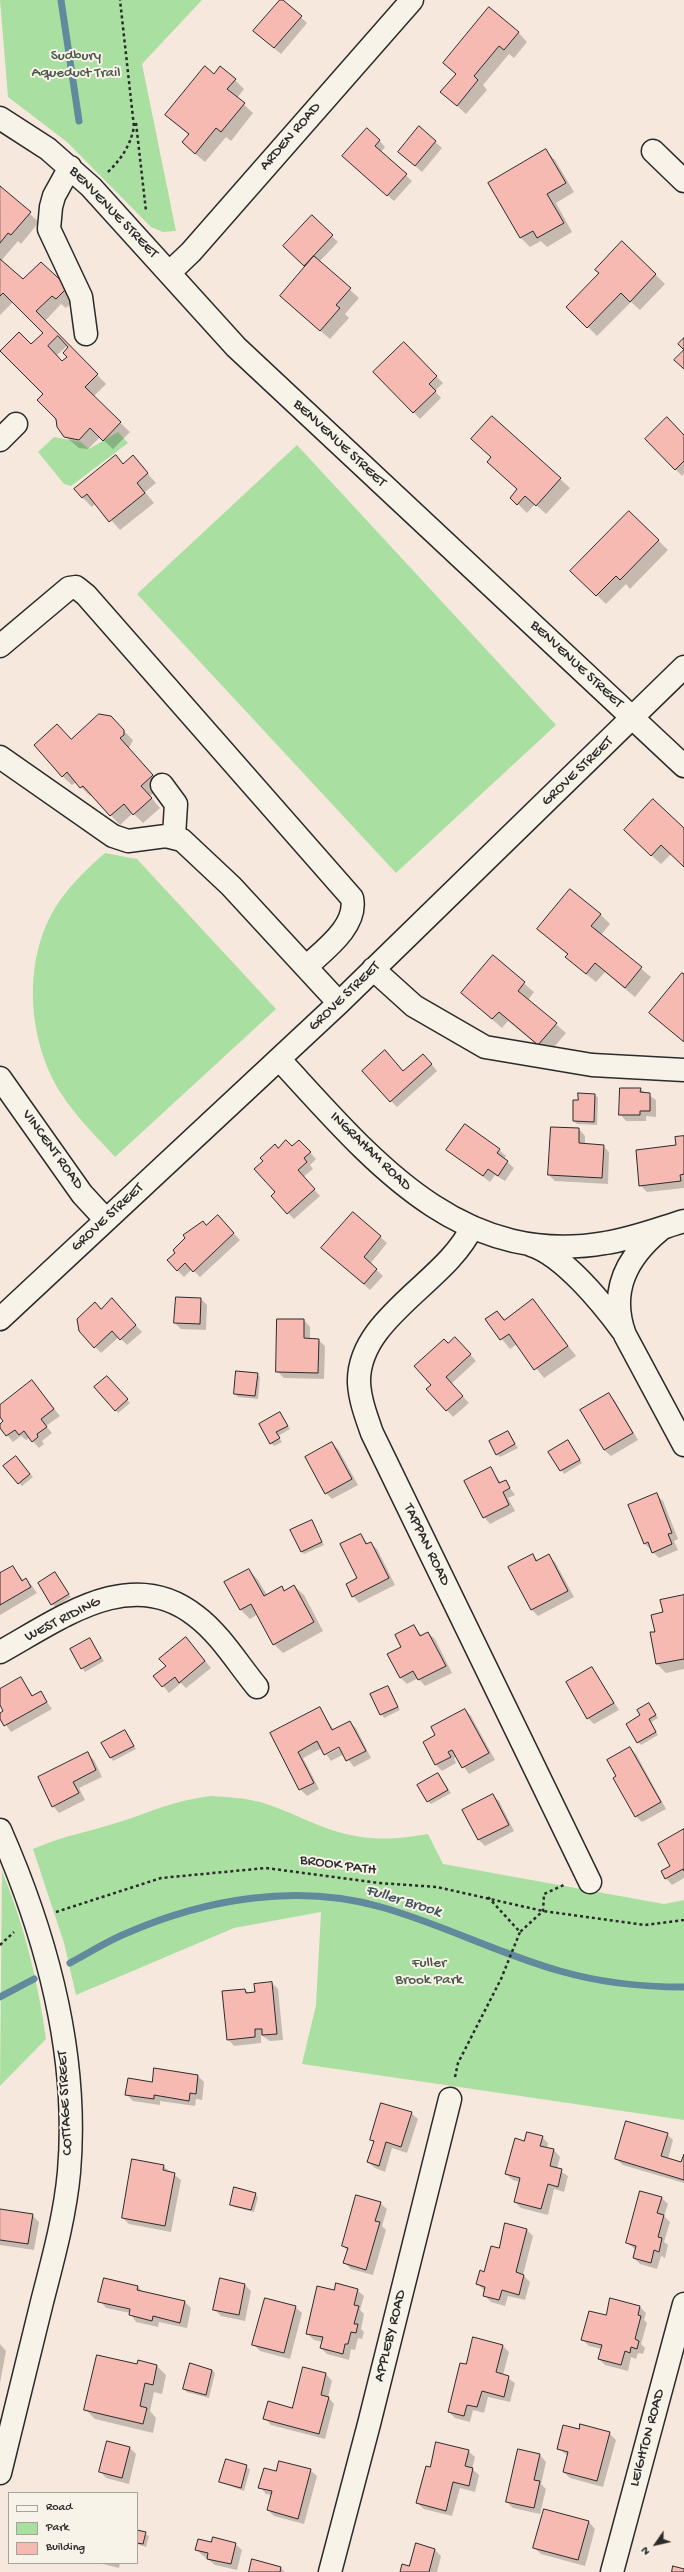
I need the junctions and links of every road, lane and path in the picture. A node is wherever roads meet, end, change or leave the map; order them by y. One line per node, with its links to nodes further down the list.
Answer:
1 (120, 0): 3 (path)
2 (412, 0): 10 (street, ARDEN ROAD)
3 (134, 108): 8 (path); 9 (path)
4 (0, 118): 6 (street, BENVENUE STREET)
5 (653, 151): 7 (street)
6 (70, 167): 8 (street, BENVENUE STREET); 11 (street)
7 (684, 181)
8 (92, 187): 10 (street, BENVENUE STREET)
9 (146, 216)
10 (169, 273): 16 (street, BENVENUE STREET)
11 (86, 334)
12 (16, 424): 13 (street)
13 (0, 440)
14 (0, 646): 21 (street)
15 (684, 667): 16 (street, GROVE STREET)
16 (633, 719): 18 (street, BENVENUE STREET); 22 (street, GROVE STREET)
17 (0, 757): 20 (street)
18 (684, 766)
19 (162, 785): 20 (street)
20 (174, 836): 21 (street)
21 (306, 967): 23 (street)
22 (373, 969): 23 (street, GROVE STREET); 25 (street)
23 (339, 1003): 24 (street, GROVE STREET)
24 (279, 1060): 27 (street, GROVE STREET); 29 (street, INGRAHAM ROAD)
25 (684, 1070)
26 (0, 1078): 27 (street, VINCENT ROAD)
27 (106, 1220): 31 (street, GROVE STREET)
28 (675, 1224): 30 (street, INGRAHAM ROAD); 32 (street)
29 (472, 1227): 30 (street, INGRAHAM ROAD); 37 (street, TAPPAN ROAD)
30 (520, 1242): 32 (street)
31 (0, 1320)
32 (625, 1335): 33 (street)
33 (684, 1445)
34 (0, 1652): 35 (street, WEST RIDING)
35 (257, 1687)
36 (0, 1830): 40 (street, COTTAGE STREET)
37 (588, 1878): 39 (path)
38 (488, 1898): 39 (path, BROOK PATH); 40 (path, BROOK PATH); 42 (path)
39 (543, 1911): 41 (path, BROOK PATH); 42 (path)
40 (35, 1919): 43 (path, BROOK PATH); 46 (street, COTTAGE STREET)
41 (684, 1920)
42 (520, 1932): 44 (path)
43 (0, 1945)
44 (450, 2099): 47 (street, APPLEBY ROAD)
45 (684, 2304): 48 (street, LEIGHTON ROAD)
46 (0, 2474)
47 (330, 2572)
48 (612, 2572)

